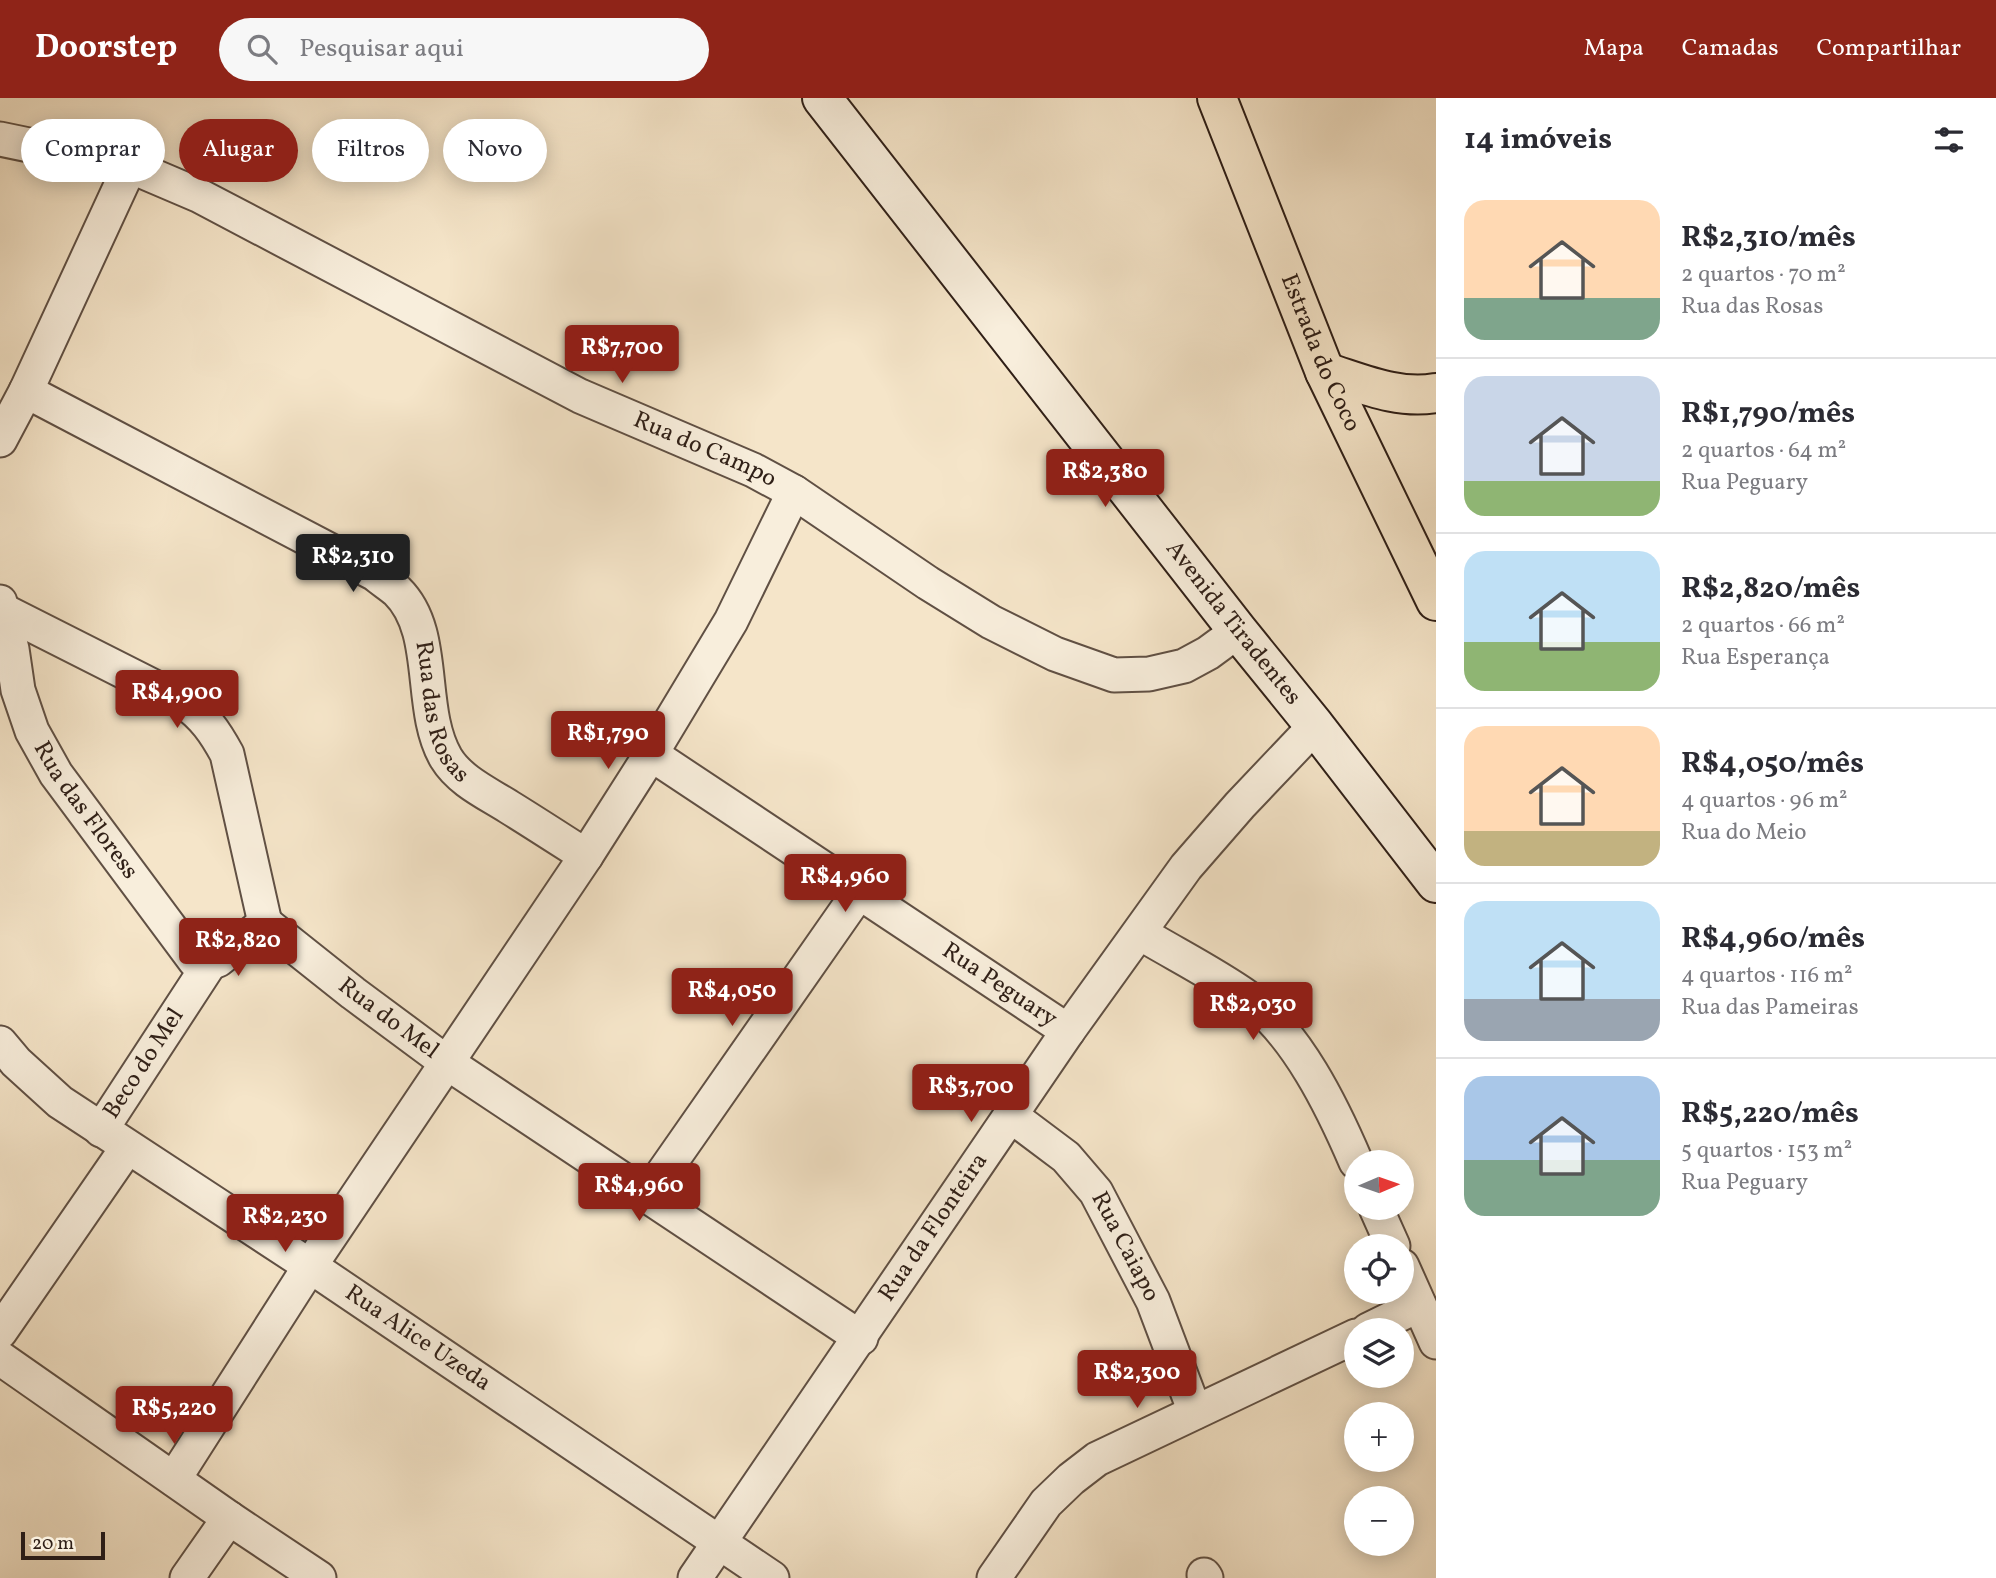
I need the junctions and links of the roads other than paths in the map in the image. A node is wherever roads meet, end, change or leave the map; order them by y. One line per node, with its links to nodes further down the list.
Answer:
1 (822, 98): 14 (street, Avenida Tiradentes)
2 (1217, 98): 7 (highway, Estrada do Coco)
3 (0, 139): 4 (street, Rua do Campo)
4 (21, 143)
5 (165, 181): 11 (street, Rua do Campo)
6 (123, 182): 8 (street)
7 (1325, 372): 9 (highway); 12 (highway, Estrada do Coco)
8 (26, 391): 10 (street); 17 (street, Rua das Rosas)
9 (1436, 393)
10 (0, 440)
11 (794, 492): 14 (street, Rua do Campo); 16 (street)
12 (1436, 601)
13 (0, 606): 20 (street); 22 (street, Rua das Floress)
14 (1238, 631): 15 (street, Avenida Tiradentes)
15 (1315, 726): 18 (street, Avenida Tiradentes); 21 (street, Rua da Flonteira)
16 (651, 754): 17 (street); 19 (street, Rua Peguary)
17 (586, 856): 25 (street)
18 (1436, 883)
19 (860, 891): 23 (street, Rua Peguary); 29 (street)
20 (265, 923): 22 (street); 25 (street, Rua do Mel)
21 (1140, 933): 23 (street, Rua da Flonteira); 28 (street)
22 (203, 962): 27 (street, Beco do Mel)
23 (1068, 1031): 26 (street, Rua da Flonteira)
24 (0, 1043): 27 (street, Rua Alice Uzeda)
25 (446, 1062): 29 (street, Rua do Mel); 30 (street)
26 (1010, 1115): 35 (street, Rua da Flonteira); 39 (street, Rua Caiapo)
27 (114, 1139): 30 (street, Rua Alice Uzeda); 34 (street, Beco do Mel)
28 (1350, 1150)
29 (648, 1196): 35 (street, Rua do Mel)
30 (310, 1266): 40 (street); 42 (street, Rua Alice Uzeda)
31 (1414, 1294): 32 (street)
32 (1419, 1306): 33 (street); 37 (street)
33 (1394, 1318)
34 (0, 1332)
35 (861, 1338): 42 (street, Rua da Flonteira)
36 (1344, 1342): 39 (street)
37 (1436, 1342)
38 (0, 1358): 40 (street)
39 (1195, 1412): 47 (street)
40 (174, 1479): 41 (street)
41 (229, 1518): 43 (street); 44 (street)
42 (719, 1544): 45 (street, Rua da Flonteira); 46 (street, Rua Alice Uzeda)
43 (187, 1578)
44 (319, 1578)
45 (695, 1578)
46 (772, 1578)
47 (993, 1578)

